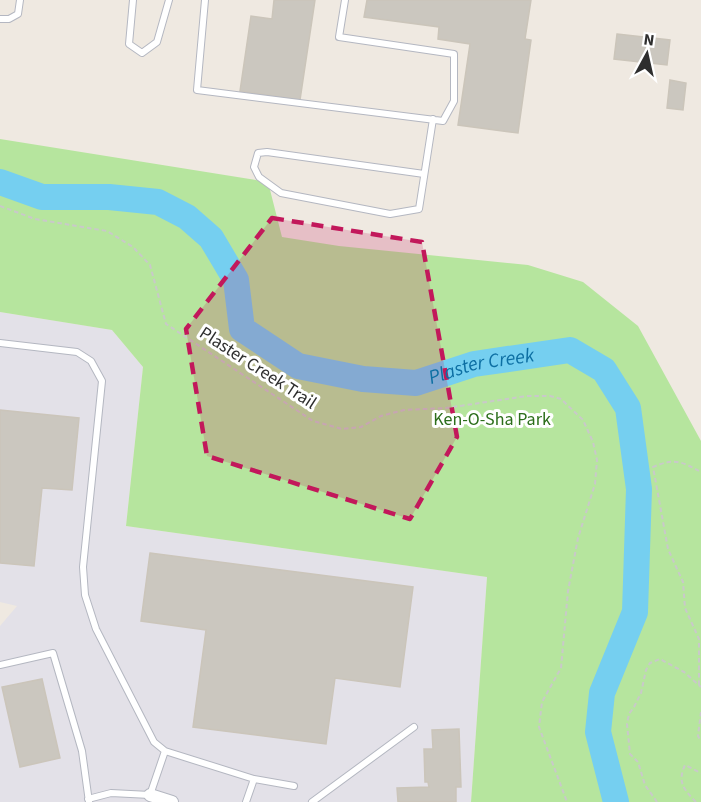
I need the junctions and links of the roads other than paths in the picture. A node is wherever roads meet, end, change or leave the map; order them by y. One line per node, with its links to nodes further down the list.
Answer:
1 (20, 0): 6 (lane)
2 (133, 0): 3 (lane)
3 (170, 0)
4 (205, 0): 7 (lane)
5 (345, 0): 7 (lane)
6 (0, 19)
7 (433, 119): 8 (lane)
8 (424, 174): 8 (lane)
9 (0, 342): 12 (lane)
10 (0, 665): 16 (lane)
11 (414, 726): 19 (lane)
12 (165, 752): 13 (lane); 15 (lane)
13 (254, 779): 14 (lane); 18 (lane)
14 (294, 786)
15 (150, 795): 16 (lane); 17 (street)
16 (89, 800)
17 (172, 802)
18 (246, 802)
19 (312, 802)

